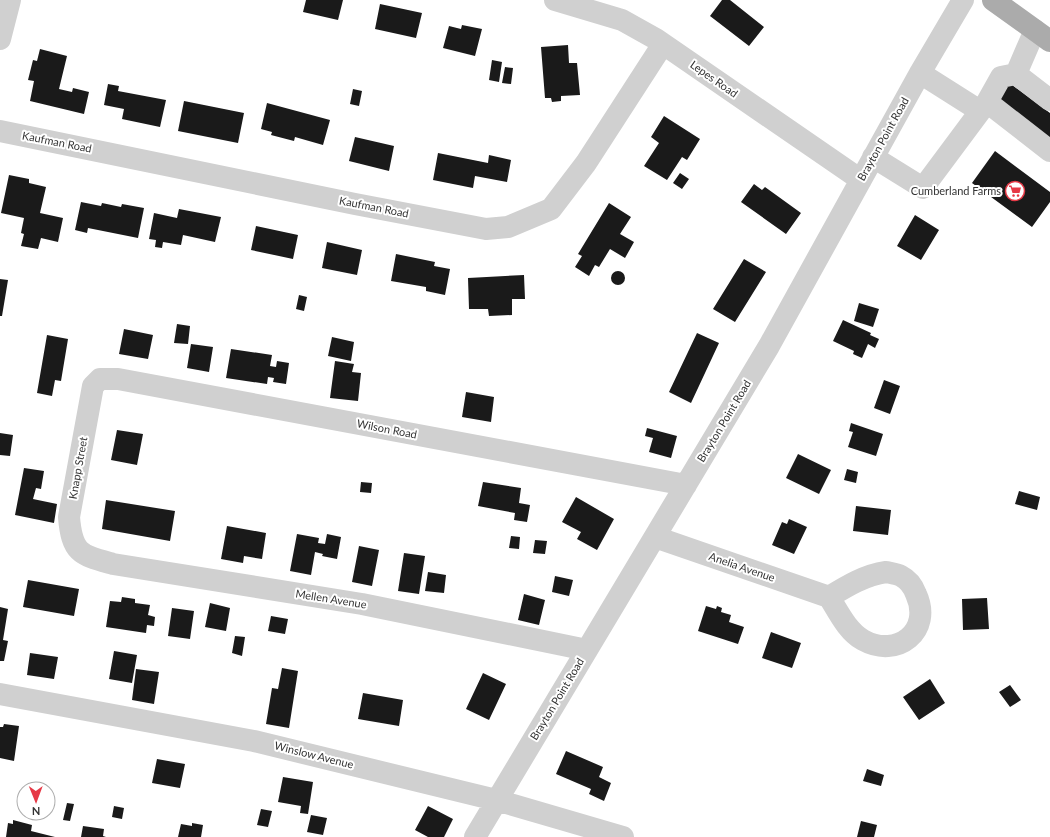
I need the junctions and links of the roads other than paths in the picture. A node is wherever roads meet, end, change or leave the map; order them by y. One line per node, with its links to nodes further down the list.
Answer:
1 (10, 0): 6 (street)
2 (556, 0): 7 (street, Lepes Road)
3 (963, 0): 8 (street, Brayton Point Road)
4 (993, 0): 5 (main road)
5 (1042, 36): 9 (street)
6 (0, 39)
7 (663, 44): 12 (street, Kaufman Road); 15 (street, Lepes Road)
8 (920, 72): 11 (street); 14 (street, Brayton Point Road)
9 (1016, 74): 10 (street); 11 (street)
10 (1050, 100)
11 (984, 106): 13 (street); 14 (street)
12 (0, 131)
13 (1050, 151)
14 (873, 157): 15 (street, Brayton Point Road)
15 (861, 180): 17 (street, Brayton Point Road)
16 (93, 388): 17 (street, Wilson Road); 19 (street, Knapp Street)
17 (686, 485): 18 (street, Brayton Point Road)
18 (655, 537): 20 (street, Anelia Avenue); 21 (street, Brayton Point Road)
19 (77, 548): 21 (street, Mellen Avenue)
20 (829, 596)
21 (587, 650): 23 (street, Brayton Point Road)
22 (0, 694): 23 (street, Winslow Avenue)
23 (496, 800): 24 (street, Brayton Point Road); 25 (street, Winslow Avenue)
24 (475, 837)
25 (623, 837)

